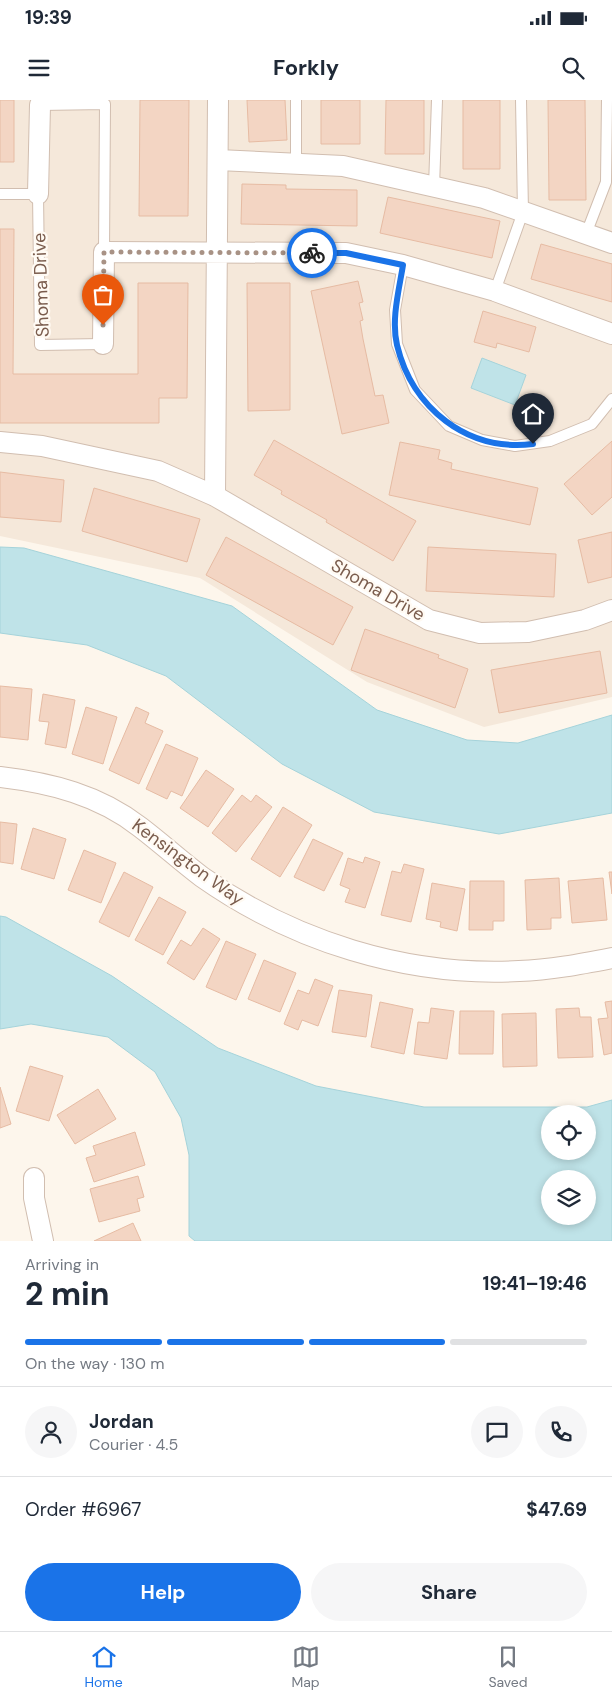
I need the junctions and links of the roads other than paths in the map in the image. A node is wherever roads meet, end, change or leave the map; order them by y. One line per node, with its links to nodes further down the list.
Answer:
1 (218, 100): 7 (street)
2 (296, 100): 8 (lane)
3 (437, 100): 9 (lane)
4 (521, 100): 12 (lane)
5 (606, 100): 13 (lane)
6 (40, 105): 11 (street, Shoma Drive); 15 (lane, Shoma Drive)
7 (218, 160): 8 (street); 16 (street)
8 (296, 165): 9 (street)
9 (434, 186): 12 (street)
10 (0, 194): 11 (lane)
11 (38, 194): 20 (lane, Shoma Drive)
12 (523, 212): 13 (street); 18 (lane)
13 (586, 234): 14 (street)
14 (612, 244)
15 (104, 252): 16 (street); 20 (street, Shoma Drive)
16 (217, 253): 17 (street); 23 (street)
17 (403, 265): 18 (street); 21 (lane)
18 (495, 292): 19 (street)
19 (612, 334)
20 (102, 344)
21 (612, 399)
22 (0, 442): 23 (street, Shoma Drive)
23 (215, 496): 24 (street, Shoma Drive)
24 (612, 610)
25 (0, 777): 26 (street, Kensington Way)
26 (612, 958)
27 (34, 1178): 28 (street)
28 (43, 1241)

